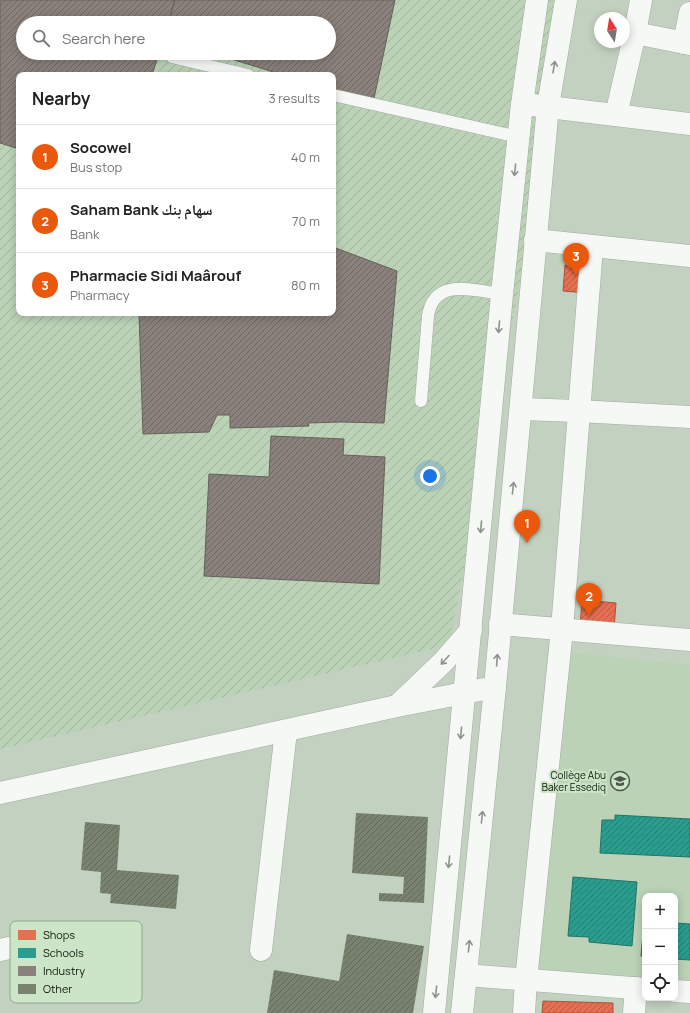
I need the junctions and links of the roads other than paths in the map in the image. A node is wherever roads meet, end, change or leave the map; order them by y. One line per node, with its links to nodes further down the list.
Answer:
1 (537, 0): 10 (street)
2 (566, 0): 11 (street, one-way to 2)
3 (641, 0): 5 (street)
4 (690, 13): 6 (street)
5 (635, 33): 6 (street); 12 (street)
6 (687, 43)
7 (185, 60): 8 (lane)
8 (235, 72)
9 (336, 95): 14 (lane)
10 (522, 104): 11 (street); 14 (street)
11 (548, 106): 12 (street); 15 (street)
12 (616, 115): 13 (street)
13 (690, 124)
14 (518, 137): 18 (street, one-way to 18)
15 (535, 240): 16 (street); 20 (street)
16 (592, 246): 17 (street); 21 (street)
17 (690, 256)
18 (502, 294): 19 (lane); 25 (street, one-way to 25)
19 (421, 401)
20 (520, 409): 21 (street); 23 (street, one-way to 20)
21 (578, 411): 22 (street); 24 (street)
22 (690, 417)
23 (500, 624): 24 (street); 27 (street, one-way to 23)
24 (562, 629): 26 (street); 34 (street)
25 (471, 630): 28 (street); 29 (street, one-way to 29)
26 (690, 640)
27 (495, 687): 28 (street); 33 (street, one-way to 27)
28 (465, 694): 29 (street); 38 (street, one-way to 38)
29 (397, 706): 30 (street)
30 (286, 731): 31 (street); 32 (street)
31 (0, 793)
32 (261, 950)
33 (466, 975): 34 (street); 39 (street)
34 (526, 980): 35 (street); 40 (street)
35 (641, 988): 41 (street)
36 (678, 991): 37 (street)
37 (690, 992)
38 (434, 1013)
39 (462, 1013)
40 (524, 1013)
41 (634, 1013)

